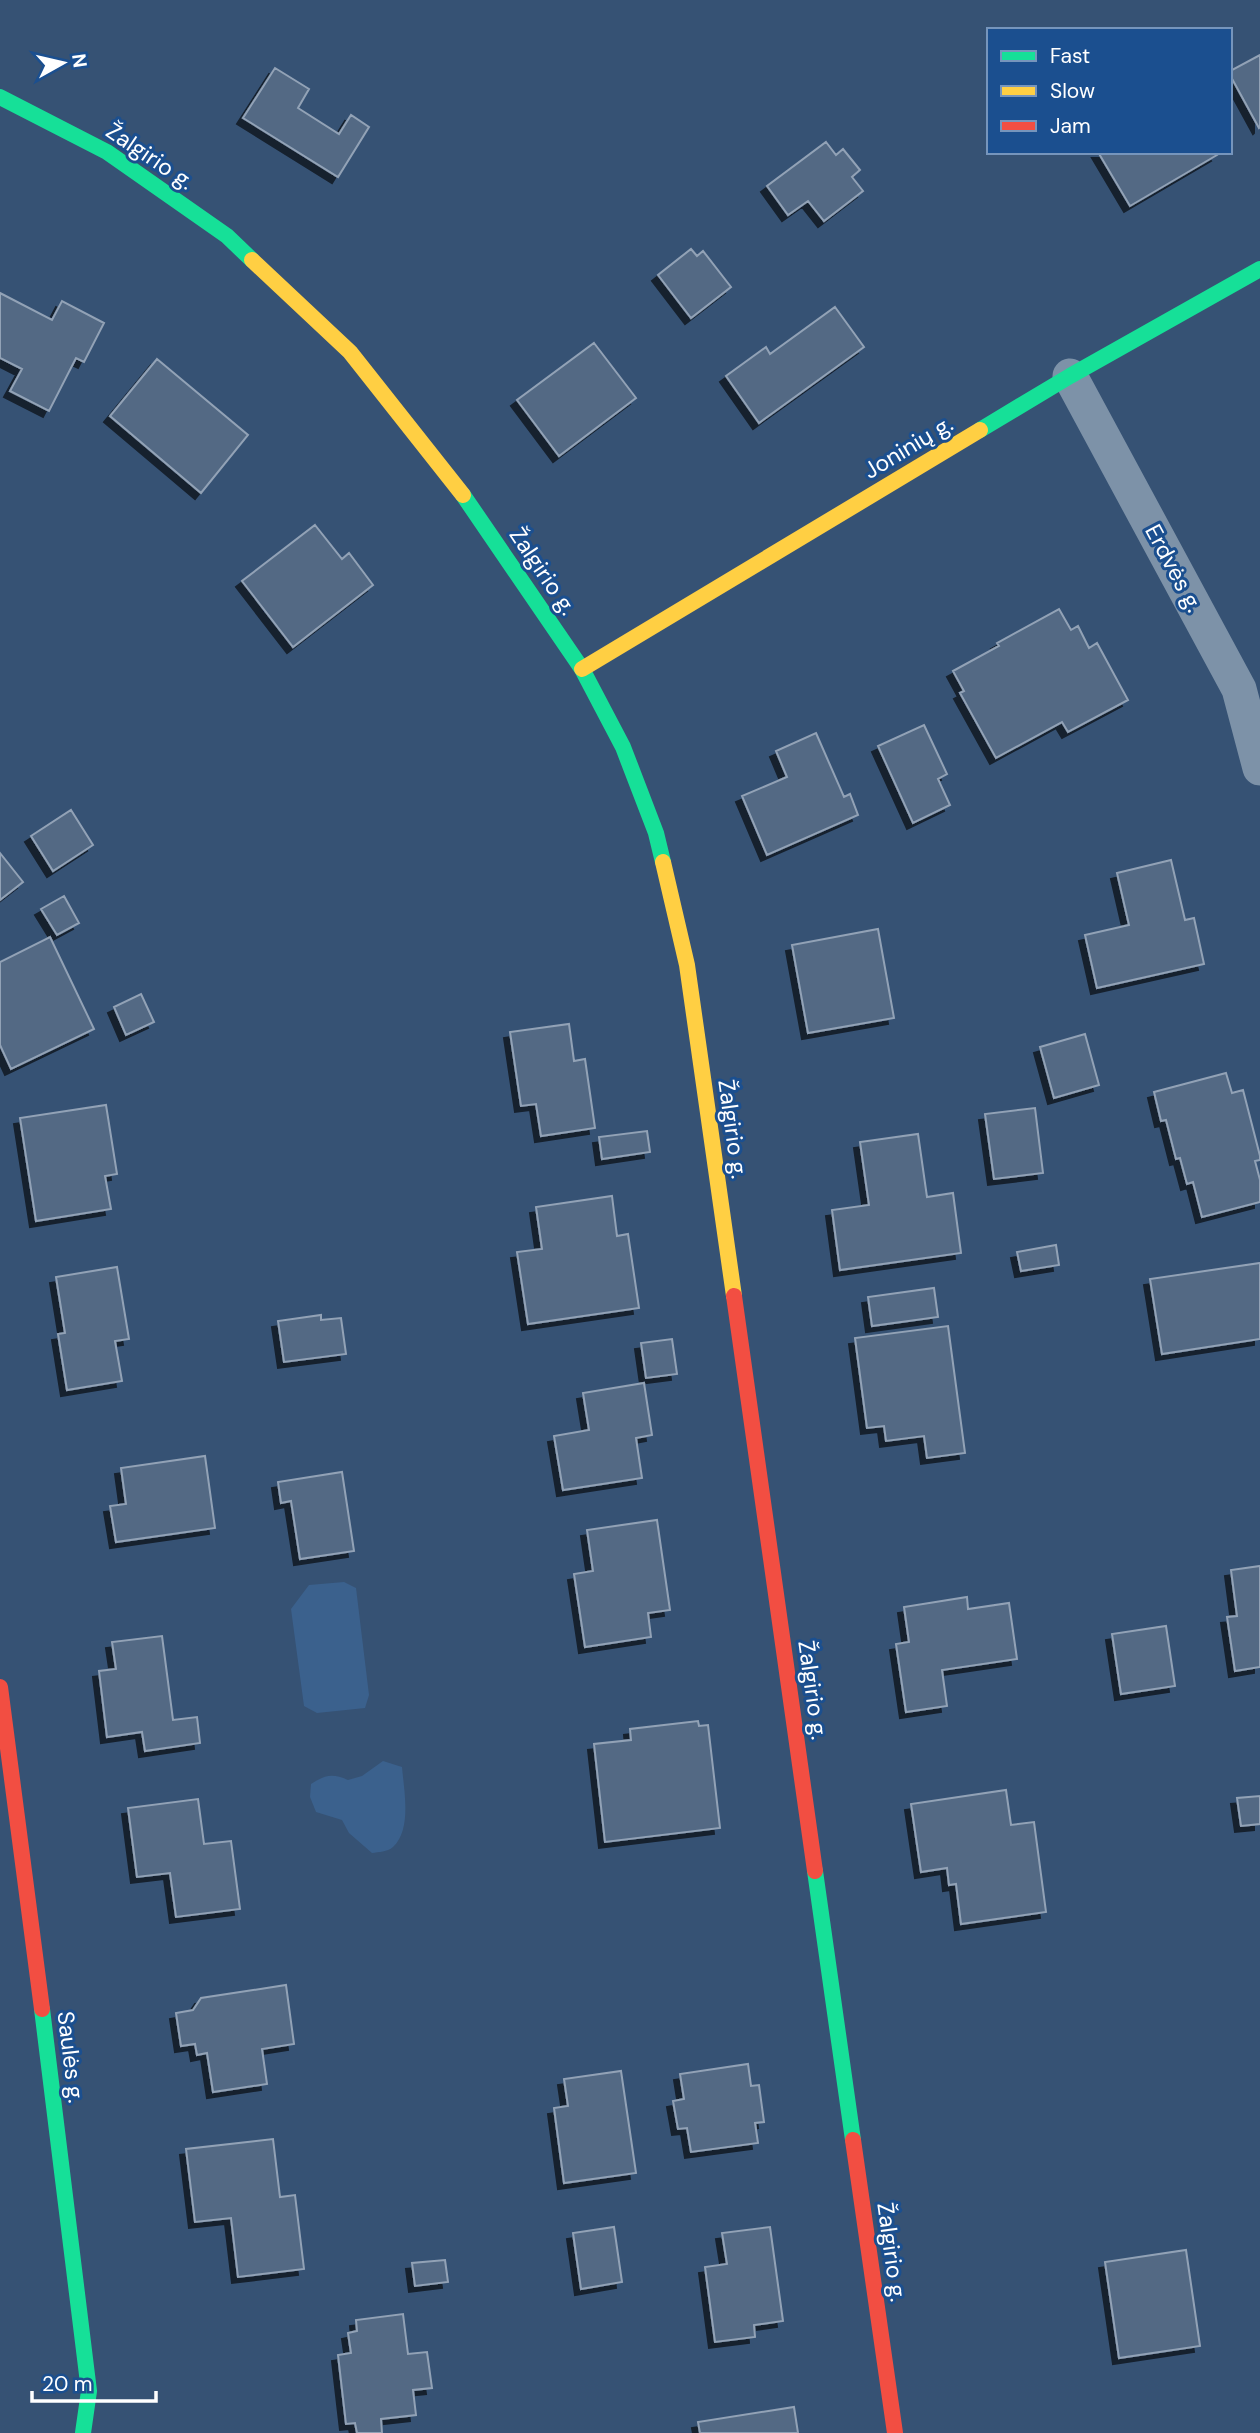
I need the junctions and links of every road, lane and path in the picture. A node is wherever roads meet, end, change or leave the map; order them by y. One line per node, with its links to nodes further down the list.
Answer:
1 (0, 97): 4 (street, Žalgirio g.)
2 (1260, 270): 3 (street, Joninių g.)
3 (1070, 376): 4 (street, Joninių g.); 5 (street, Erdvės g.)
4 (582, 668): 8 (street, Žalgirio g.)
5 (1260, 768)
6 (0, 1687): 7 (street, Saulės g.)
7 (83, 2433)
8 (895, 2433)

